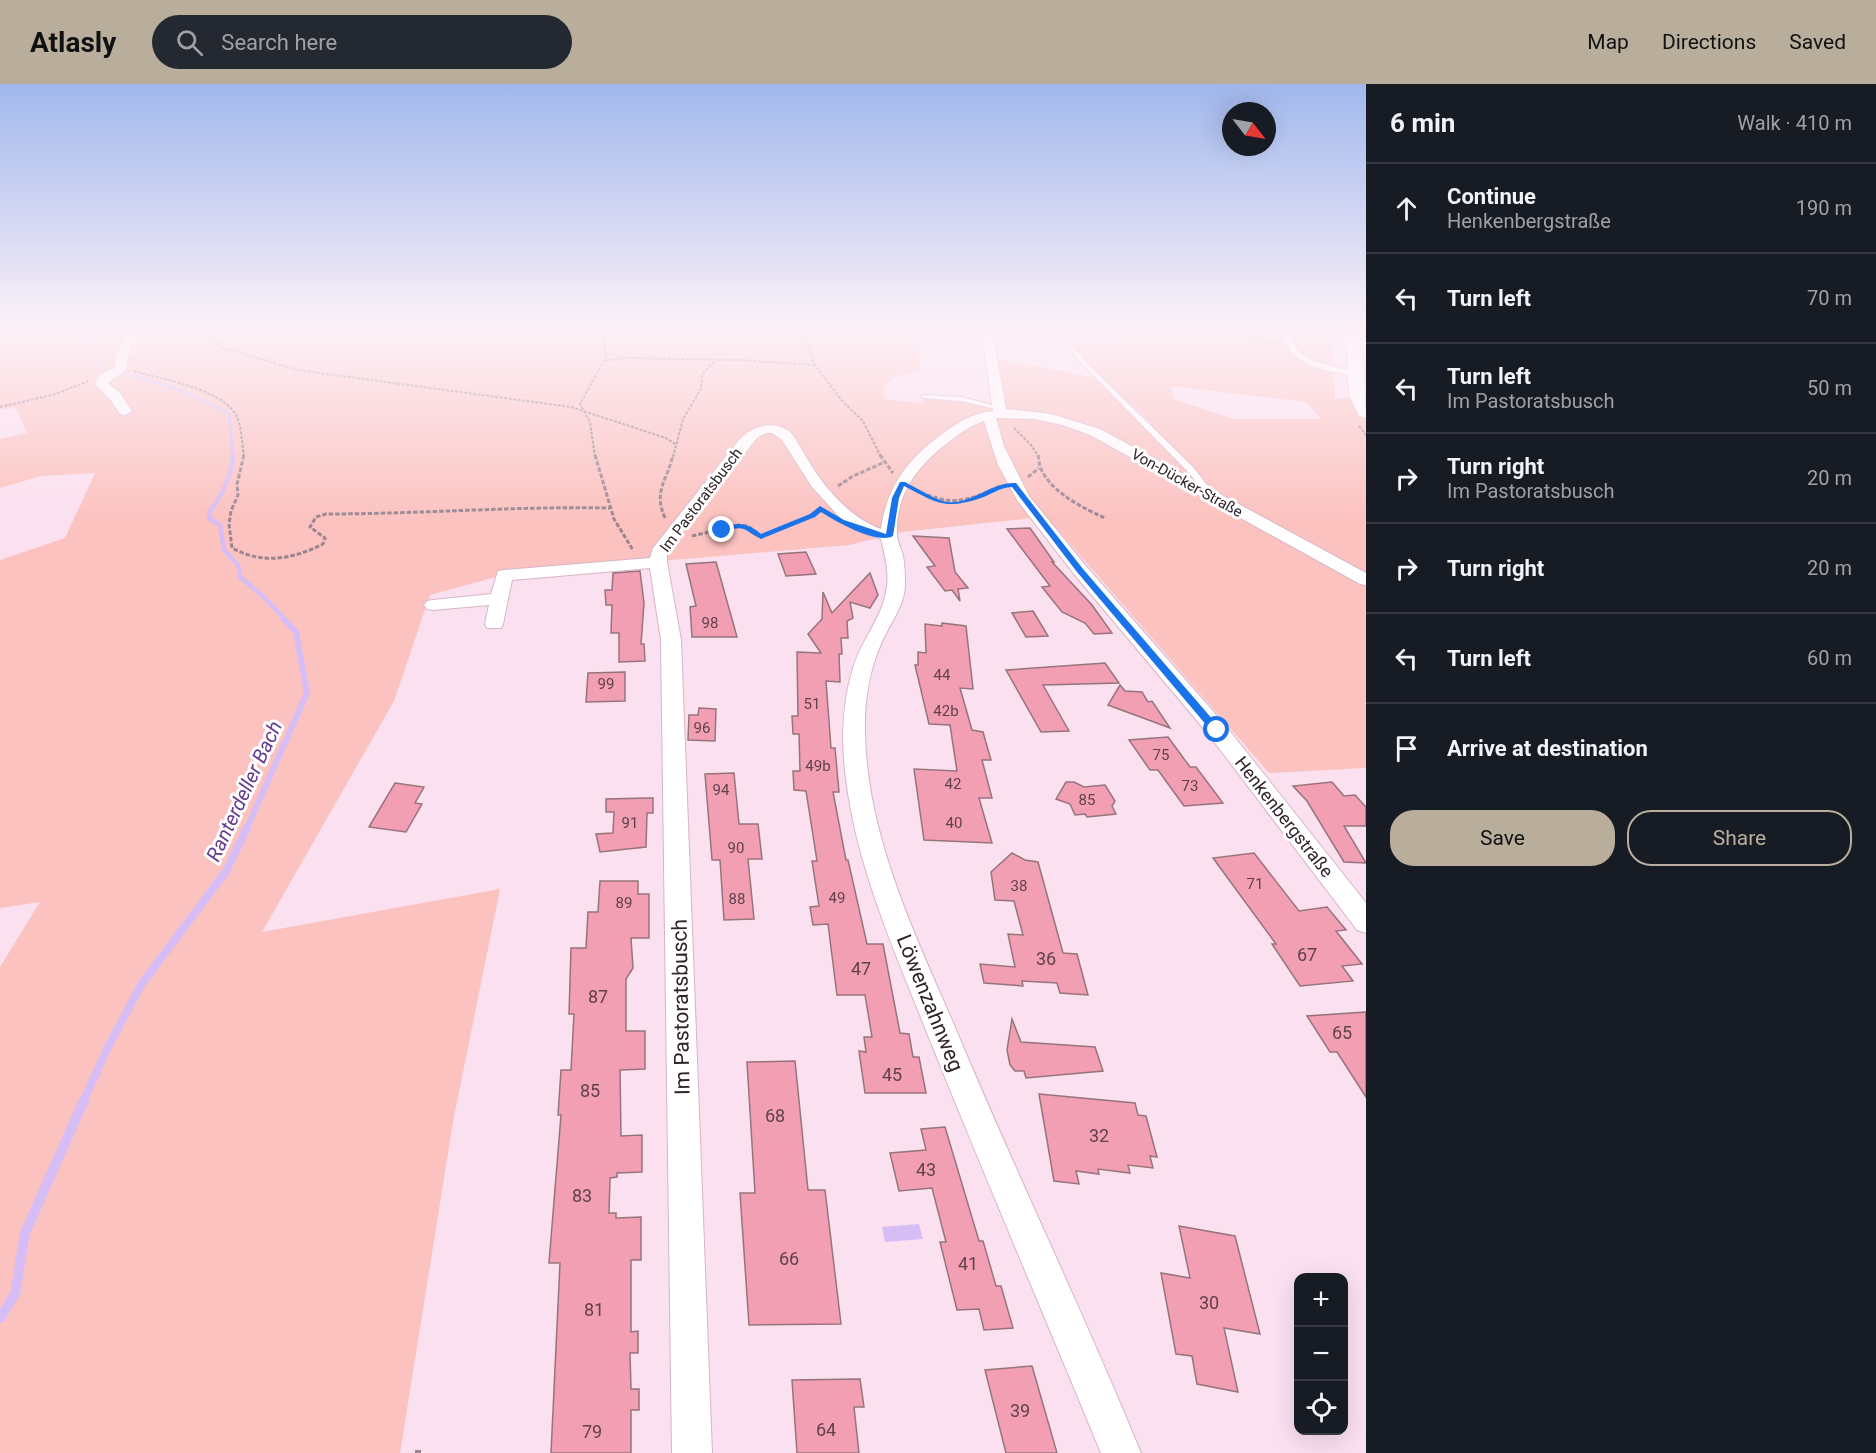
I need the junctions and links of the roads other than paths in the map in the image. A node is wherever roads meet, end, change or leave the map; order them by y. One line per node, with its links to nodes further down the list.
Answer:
1 (112, 394): 6 (street)
2 (995, 394): 8 (street, Henkenbergstraße)
3 (1117, 394): 9 (lane)
4 (1358, 394): 7 (main road)
5 (924, 396): 8 (lane)
6 (125, 411)
7 (1366, 412)
8 (998, 414): 9 (street, Von-Dücker-Straße); 10 (street); 16 (street, Henkenbergstraße)
9 (1201, 490): 12 (street, Von-Dücker-Straße)
10 (889, 536): 11 (street, Im Pastoratsbusch); 18 (street, Löwenzahnweg)
11 (658, 562): 13 (street, Im Pastoratsbusch); 17 (street, Im Pastoratsbusch)
12 (1366, 580)
13 (498, 599): 14 (street); 15 (street, Im Pastoratsbusch)
14 (433, 605)
15 (494, 624)
16 (1366, 922)
17 (692, 1453)
18 (1121, 1453)

